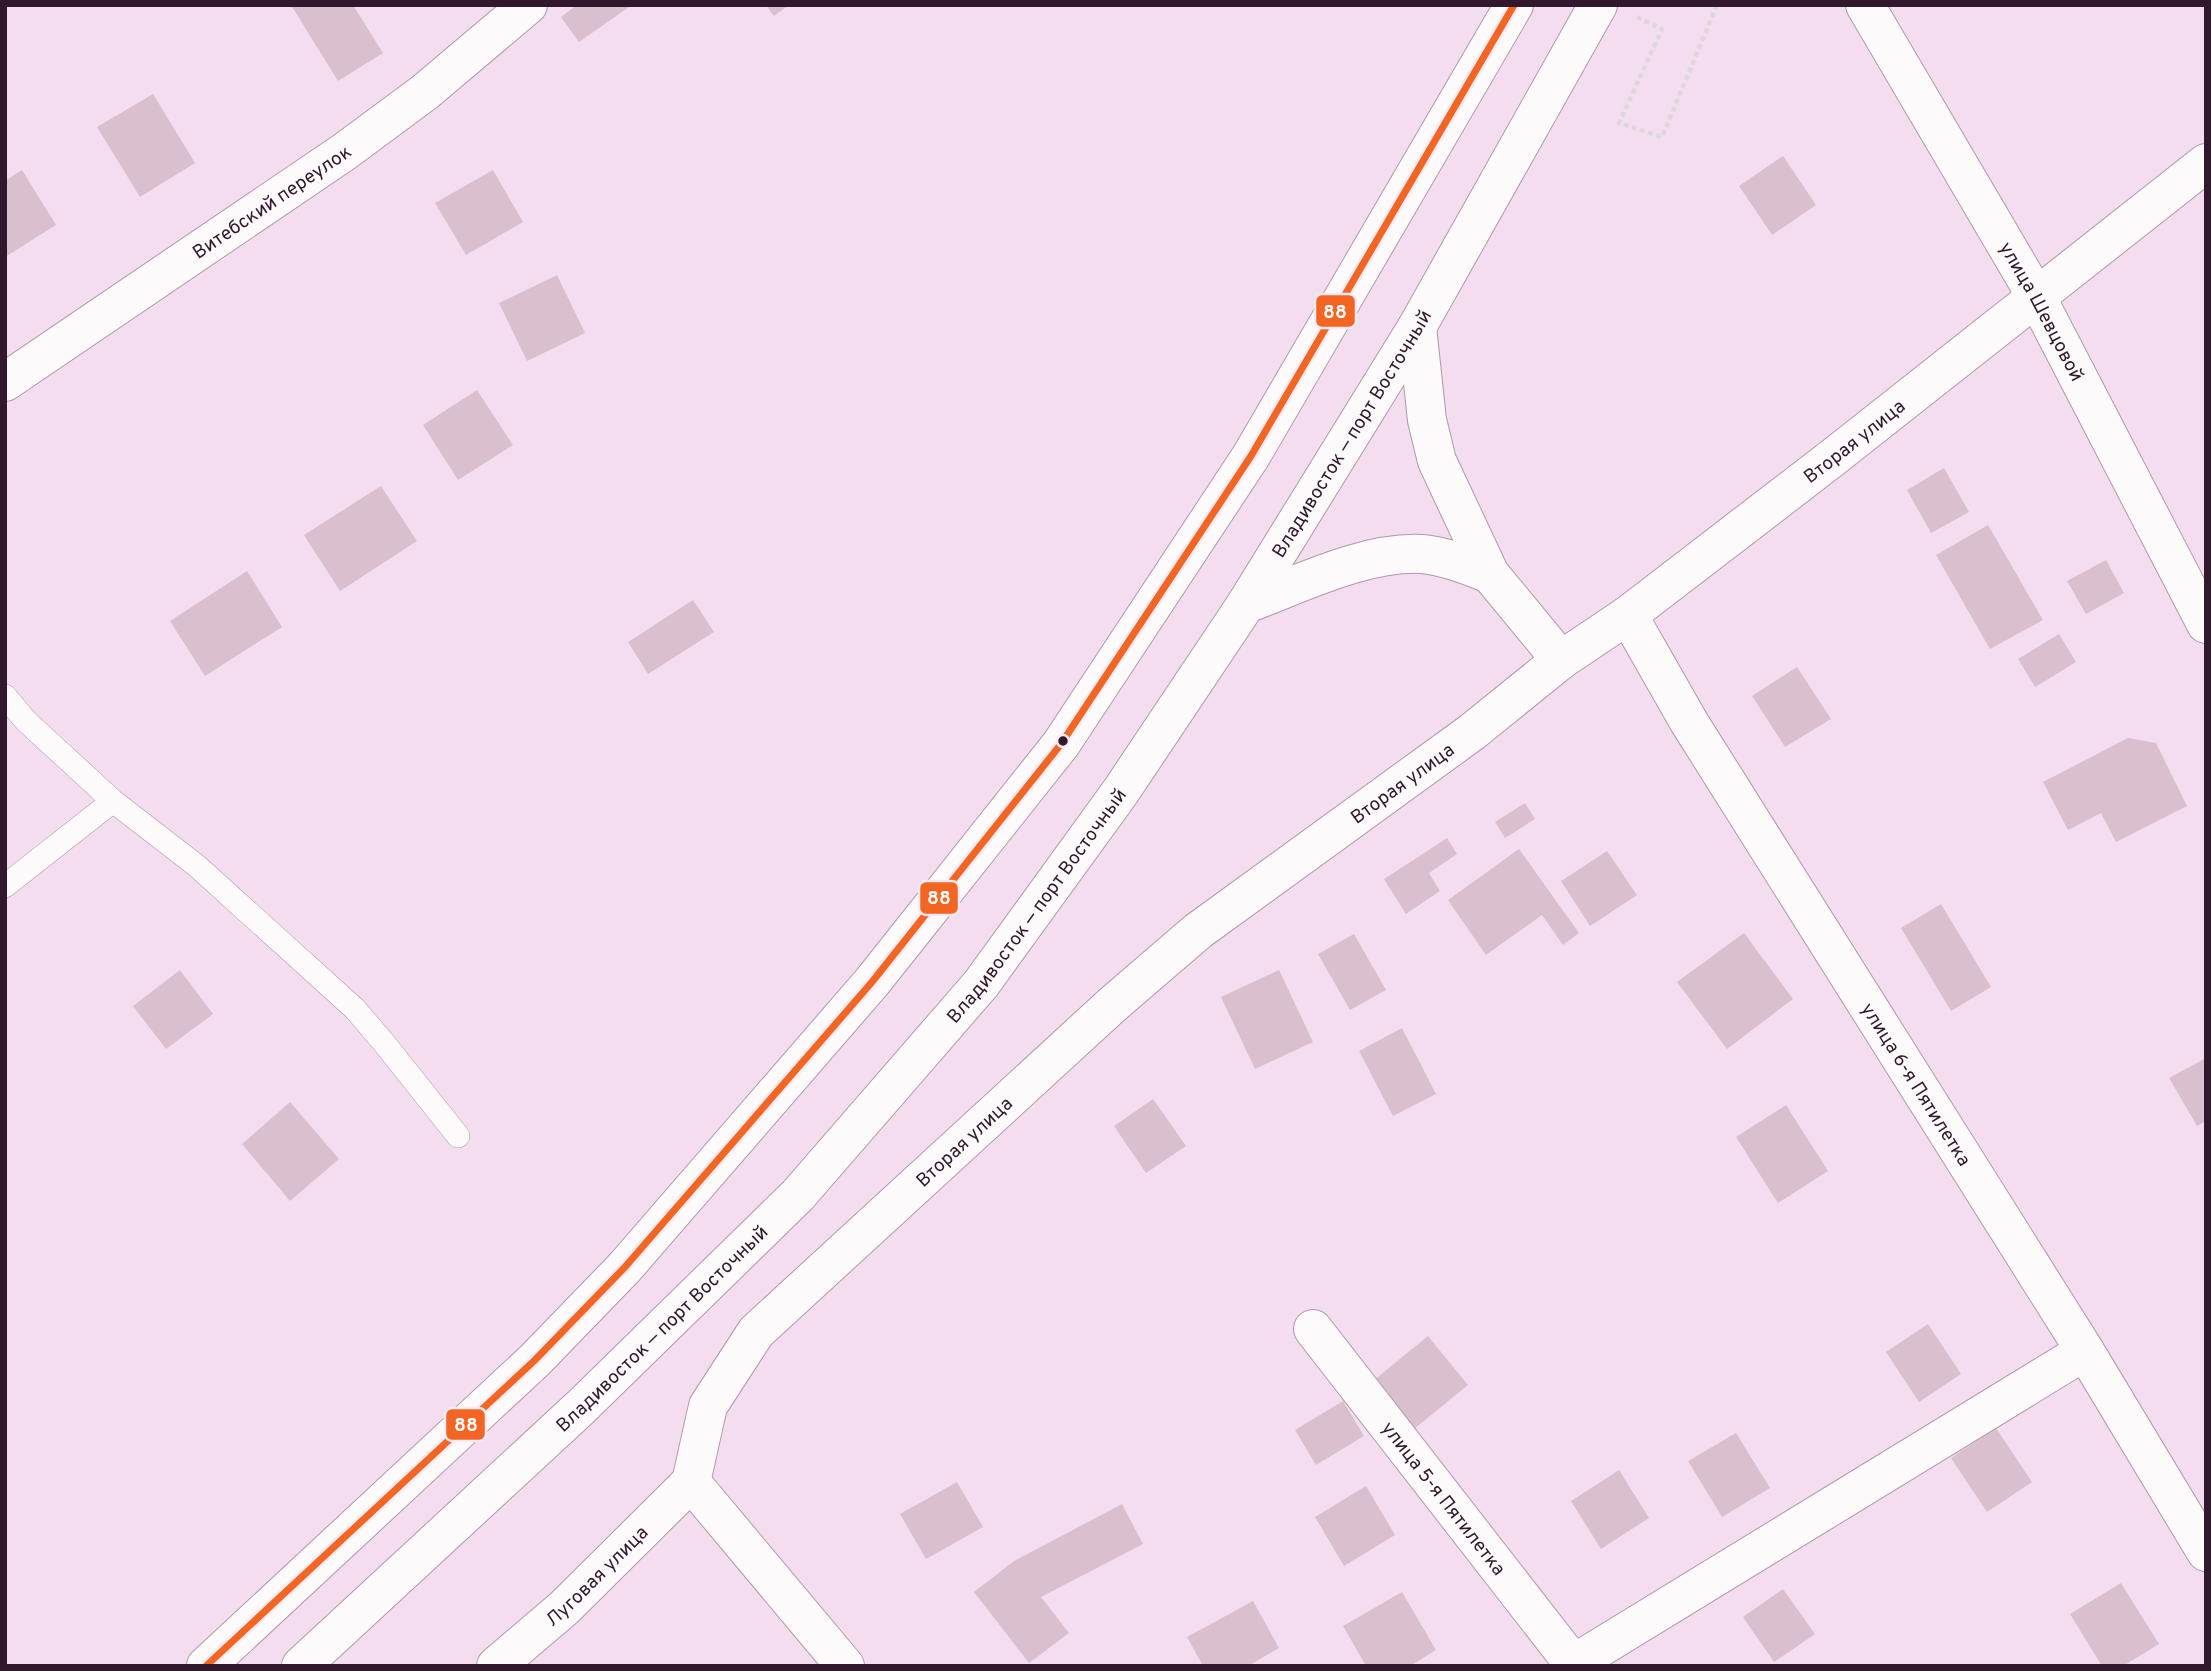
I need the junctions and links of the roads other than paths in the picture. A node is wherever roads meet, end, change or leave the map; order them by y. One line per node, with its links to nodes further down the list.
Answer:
1 (528, 5): 8 (main road, Витебский переулок)
2 (1514, 5): 23 (main road)
3 (1598, 5): 7 (main road, Владивосток — порт Восточный)
4 (1865, 5): 6 (main road, улица Шевцовой)
5 (2206, 163): 6 (main road, Вторая улица)
6 (2036, 296): 11 (main road, Вторая улица); 12 (main road, улица Шевцовой)
7 (1417, 327): 9 (main road); 10 (main road, Владивосток — порт Восточный)
8 (5, 382)
9 (1490, 574): 10 (main road); 13 (main road)
10 (1246, 604): 24 (main road, Владивосток — порт Восточный)
11 (1628, 615): 13 (main road, Вторая улица); 19 (main road, улица 6-я Пятилетка)
12 (2206, 624)
13 (1562, 660): 20 (main road, Вторая улица)
14 (5, 696): 15 (lane)
15 (113, 801): 16 (lane); 17 (lane)
16 (5, 886)
17 (458, 1136)
18 (1313, 1329): 22 (main road, улица 5-я Пятилетка)
19 (2085, 1351): 21 (main road, улица 6-я Пятилетка); 22 (main road)
20 (691, 1482): 25 (main road, Луговая улица); 26 (main road)
21 (2206, 1552)
22 (1573, 1665)
23 (206, 1666)
24 (301, 1666)
25 (496, 1666)
26 (845, 1666)

